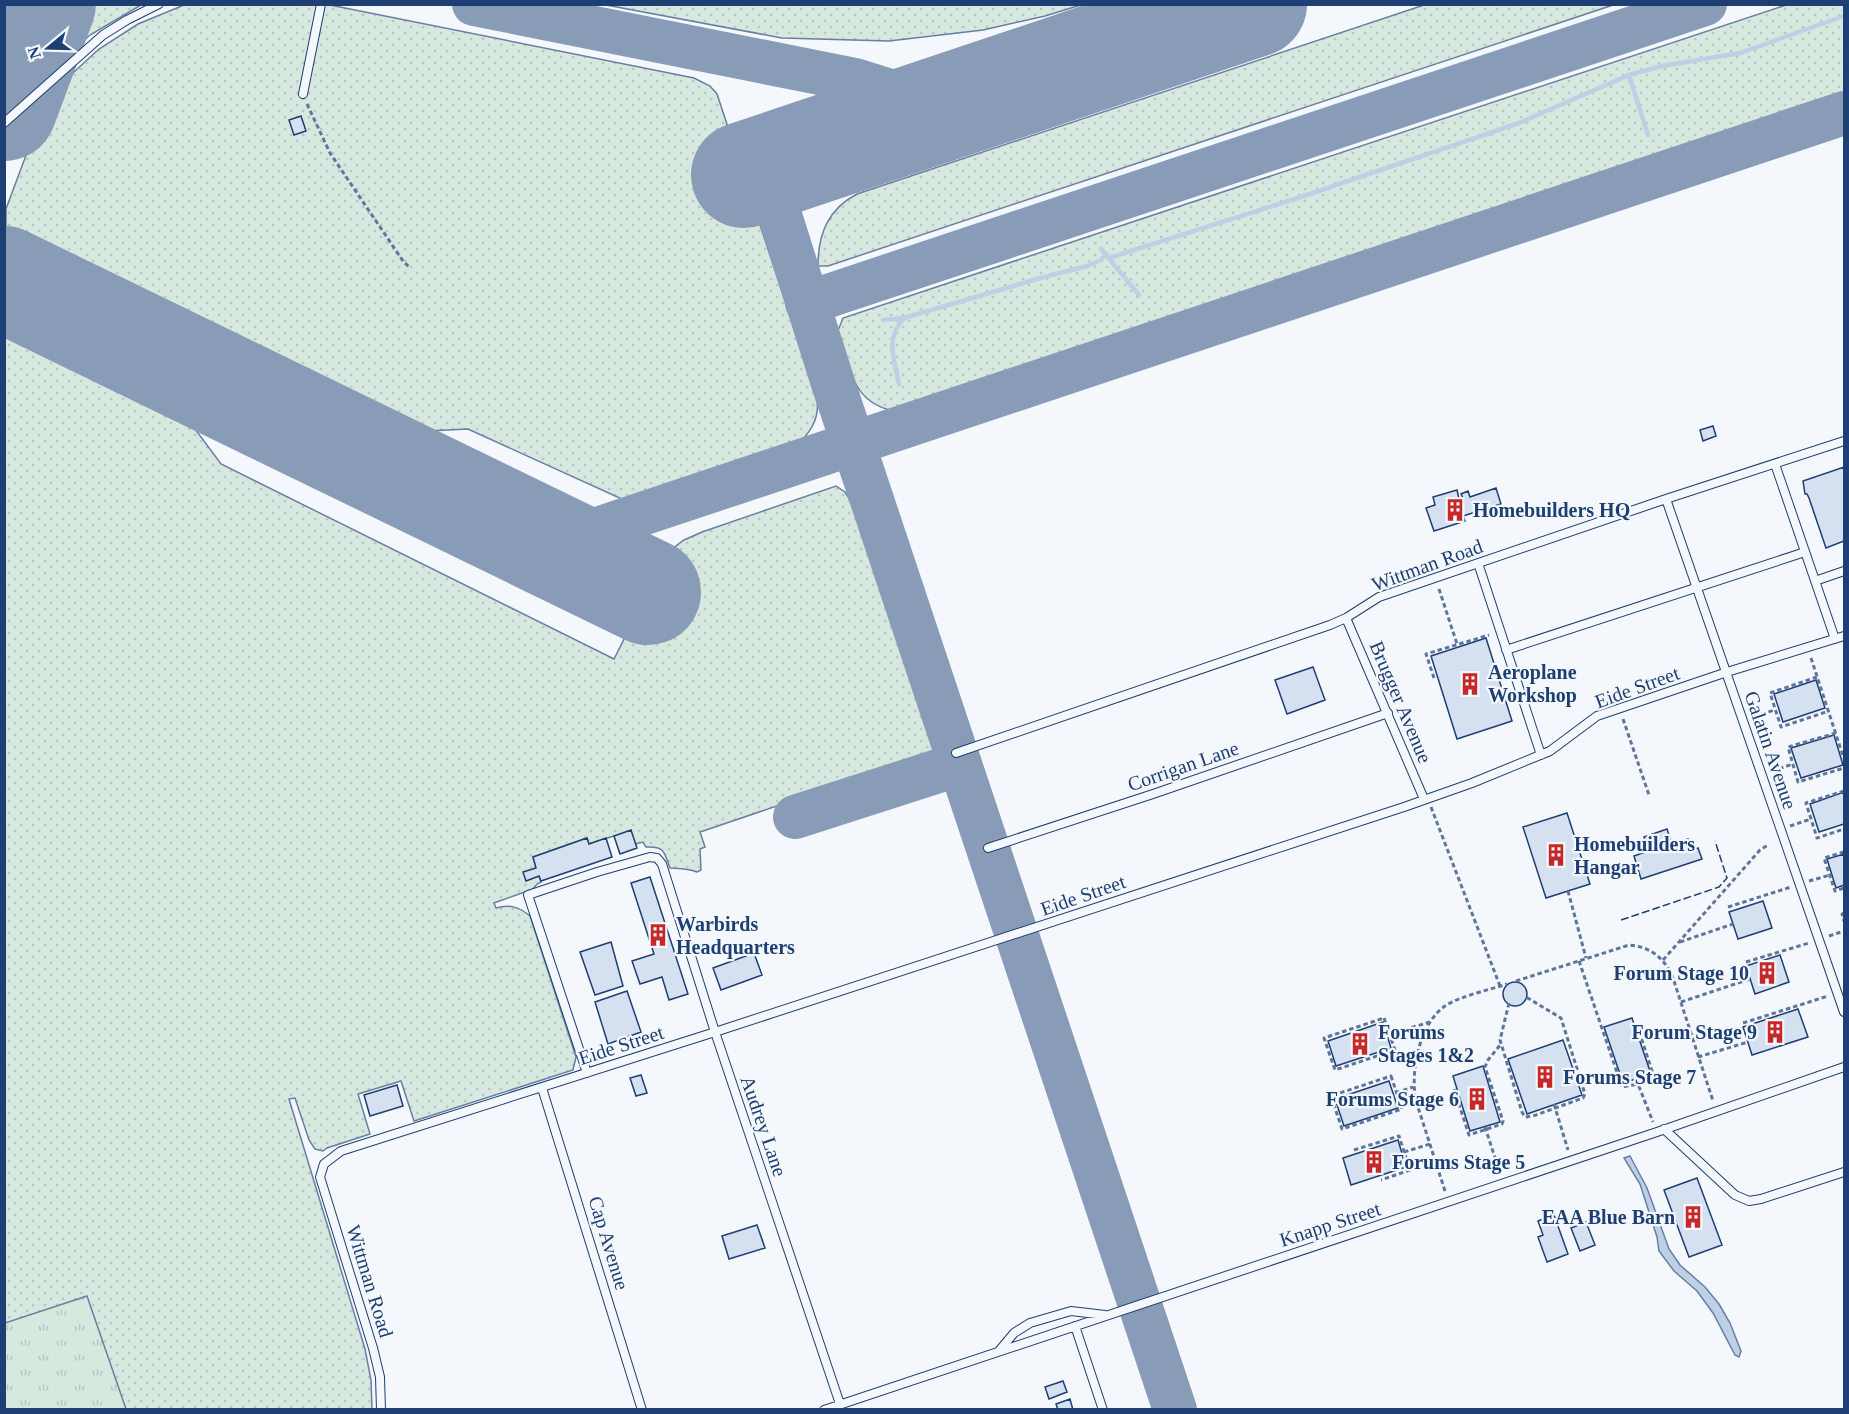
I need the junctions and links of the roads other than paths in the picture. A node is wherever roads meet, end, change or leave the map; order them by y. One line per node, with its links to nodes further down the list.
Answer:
1 (159, 4): 4 (lane)
2 (321, 4): 3 (lane)
3 (303, 94)
4 (4, 123)
5 (1845, 441): 6 (lane, Wittman Road)
6 (1775, 464): 7 (lane, Wittman Road); 8 (lane)
7 (1666, 499): 9 (lane, Wittman Road); 12 (lane, Galatin Avenue)
8 (1805, 552): 11 (lane); 12 (lane)
9 (1478, 563): 13 (lane, Wittman Road); 16 (lane)
10 (1845, 571): 11 (lane)
11 (1815, 580): 15 (lane)
12 (1697, 587): 16 (lane); 17 (lane, Galatin Avenue)
13 (1346, 618): 18 (lane, Brugger Avenue); 19 (lane, Wittman Road)
14 (1845, 636): 15 (lane, Eide Street)
15 (1835, 639): 17 (lane, Eide Street)
16 (1506, 650): 20 (lane)
17 (1727, 672): 20 (lane, Eide Street); 23 (lane, Galatin Avenue)
18 (1388, 713): 21 (lane, Brugger Avenue); 22 (lane, Corrigan Lane)
19 (956, 753)
20 (1541, 755): 21 (lane, Eide Street)
21 (1424, 799): 24 (lane, Eide Street)
22 (988, 848)
23 (1845, 1012)
24 (716, 1032): 26 (lane, Eide Street); 26 (lane, Audrey Lane); 34 (lane, Audrey Lane)
25 (1845, 1067): 28 (lane, Knapp Street)
26 (587, 1073): 27 (lane, Eide Street)
27 (542, 1088): 29 (lane, Eide Street); 36 (lane, Cap Avenue)
28 (1661, 1131): 30 (lane); 31 (lane, Knapp Street)
29 (324, 1164): 35 (lane, Wittman Road)
30 (1845, 1172)
31 (1107, 1316): 32 (lane, Knapp Street); 33 (lane)
32 (1075, 1326): 33 (lane, Knapp Street); 38 (lane)
33 (998, 1352): 34 (lane, Knapp Street)
34 (840, 1404): 37 (lane, Knapp Street)
35 (381, 1410)
36 (642, 1410)
37 (824, 1410)
38 (1103, 1410)

